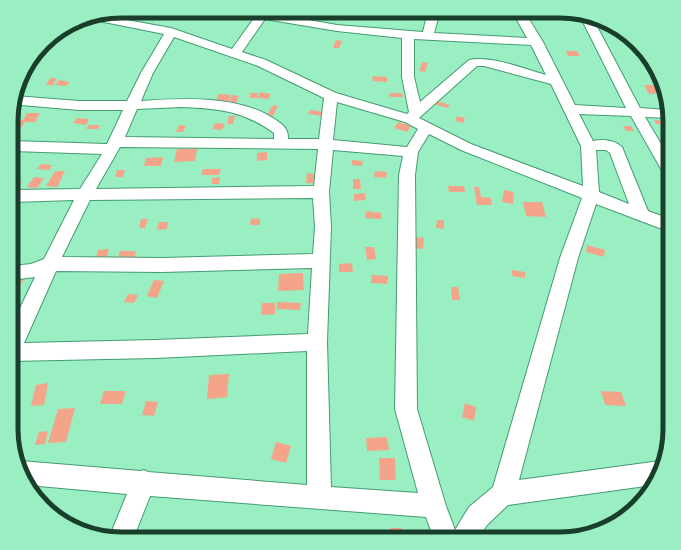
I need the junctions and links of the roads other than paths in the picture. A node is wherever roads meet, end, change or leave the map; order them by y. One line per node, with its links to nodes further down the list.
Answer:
1 (184, 18): 8 (street)
2 (260, 18): 12 (street)
3 (288, 18): 9 (street)
4 (432, 18): 10 (street)
5 (522, 18): 11 (street)
6 (105, 19): 8 (street)
7 (589, 23): 18 (street)
8 (176, 34): 12 (street); 16 (street)
9 (408, 35): 10 (street); 20 (street)
10 (428, 35): 11 (street)
11 (537, 42): 13 (street)
12 (235, 54): 14 (street)
13 (555, 81): 17 (street); 20 (street)
14 (331, 96): 20 (street); 22 (street)
15 (20, 101): 16 (street)
16 (134, 104): 21 (street); 23 (street)
17 (570, 108): 18 (street); 25 (street)
18 (636, 113): 19 (street); 27 (street)
19 (663, 114)
20 (417, 120): 26 (street); 30 (street)
21 (281, 143): 22 (street); 23 (street)
22 (326, 144): 26 (street); 28 (street)
23 (113, 145): 24 (street); 29 (street)
24 (18, 146)
25 (588, 146): 30 (street); 32 (street)
26 (411, 152): 45 (street)
27 (663, 160)
28 (321, 192): 29 (street); 34 (street)
29 (85, 194): 31 (street); 35 (street)
30 (591, 195): 32 (street); 43 (street)
31 (18, 196)
32 (642, 216): 33 (street)
33 (663, 224)
34 (322, 261): 35 (street); 38 (street)
35 (50, 264): 36 (street); 37 (street)
36 (18, 273)
37 (18, 335)
38 (318, 342): 39 (street); 44 (street)
39 (18, 351)
40 (28, 474): 42 (street)
41 (652, 474): 43 (street)
42 (144, 482): 44 (street); 46 (street)
43 (503, 494): 48 (street)
44 (319, 498): 45 (street)
45 (434, 506): 47 (street)
46 (124, 532)
47 (443, 532)
48 (468, 532)

